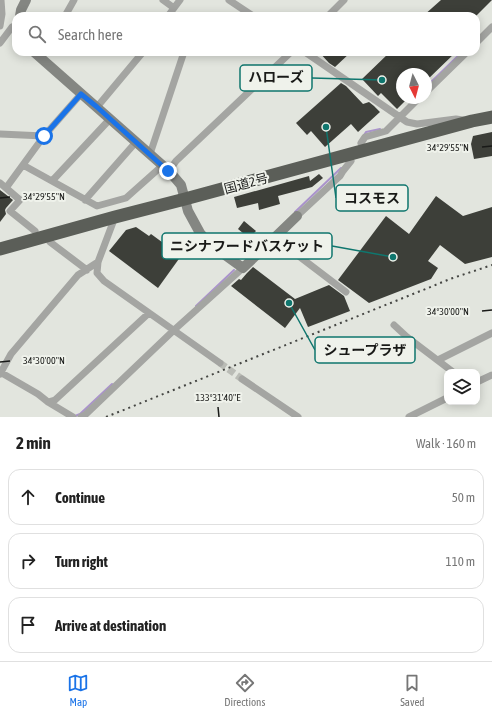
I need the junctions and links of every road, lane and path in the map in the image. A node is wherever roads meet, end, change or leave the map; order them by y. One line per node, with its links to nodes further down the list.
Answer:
1 (1, 0): 14 (street)
2 (26, 0): 9 (street)
3 (74, 0): 10 (street)
4 (162, 0): 8 (street)
5 (180, 0): 8 (street)
6 (230, 0): 12 (street)
7 (344, 0): 13 (street)
8 (174, 8): 11 (street)
9 (21, 12)
10 (67, 12)
11 (171, 12)
12 (247, 12)
13 (332, 12)
14 (0, 23): 15 (street)
15 (0, 26)
16 (12, 27): 19 (street)
17 (492, 27): 18 (street)
18 (480, 39)
19 (0, 43)
20 (44, 56): 27 (street)
21 (140, 56): 29 (street)
22 (183, 56): 38 (street)
23 (287, 56): 41 (street)
24 (311, 56): 30 (street)
25 (462, 56): 26 (street)
26 (432, 86)
27 (81, 94): 29 (street); 35 (street)
28 (412, 104): 30 (street)
29 (97, 107): 32 (street)
30 (398, 116): 33 (street); 37 (street)
31 (492, 117): 33 (highway, 国道2号)
32 (110, 119): 36 (street); 42 (street)
33 (472, 120): 44 (highway, 国道2号)
34 (0, 134): 35 (street)
35 (44, 136): 40 (street)
36 (136, 142): 38 (street); 45 (street)
37 (360, 143)
38 (150, 154): 41 (street)
39 (351, 161): 46 (street)
40 (23, 165): 42 (street); 43 (street)
41 (166, 168): 44 (street); 45 (street)
42 (52, 181): 45 (street)
43 (3, 185): 48 (street)
44 (185, 199): 47 (highway, 国道2号); 53 (street)
45 (85, 200)
46 (297, 216): 49 (street)
47 (115, 217): 51 (highway, 国道2号); 52 (street)
48 (35, 231)
49 (274, 238): 53 (street); 55 (street)
50 (50, 242): 54 (street)
51 (0, 249)
52 (98, 262): 54 (street); 56 (street)
53 (243, 268): 58 (street)
54 (87, 270): 63 (street)
55 (346, 292)
56 (149, 313): 58 (street); 68 (street)
57 (394, 325): 60 (street)
58 (172, 329): 61 (street); 70 (street)
59 (492, 333): 60 (street)
60 (438, 360): 62 (street)
61 (220, 363)
62 (449, 369)
63 (0, 373): 68 (street)
64 (492, 375): 66 (street)
65 (242, 378): 71 (street)
66 (480, 381)
67 (444, 400): 72 (street)
68 (48, 402): 69 (street)
69 (72, 417)
70 (81, 417)
71 (298, 417)
72 (409, 417)

